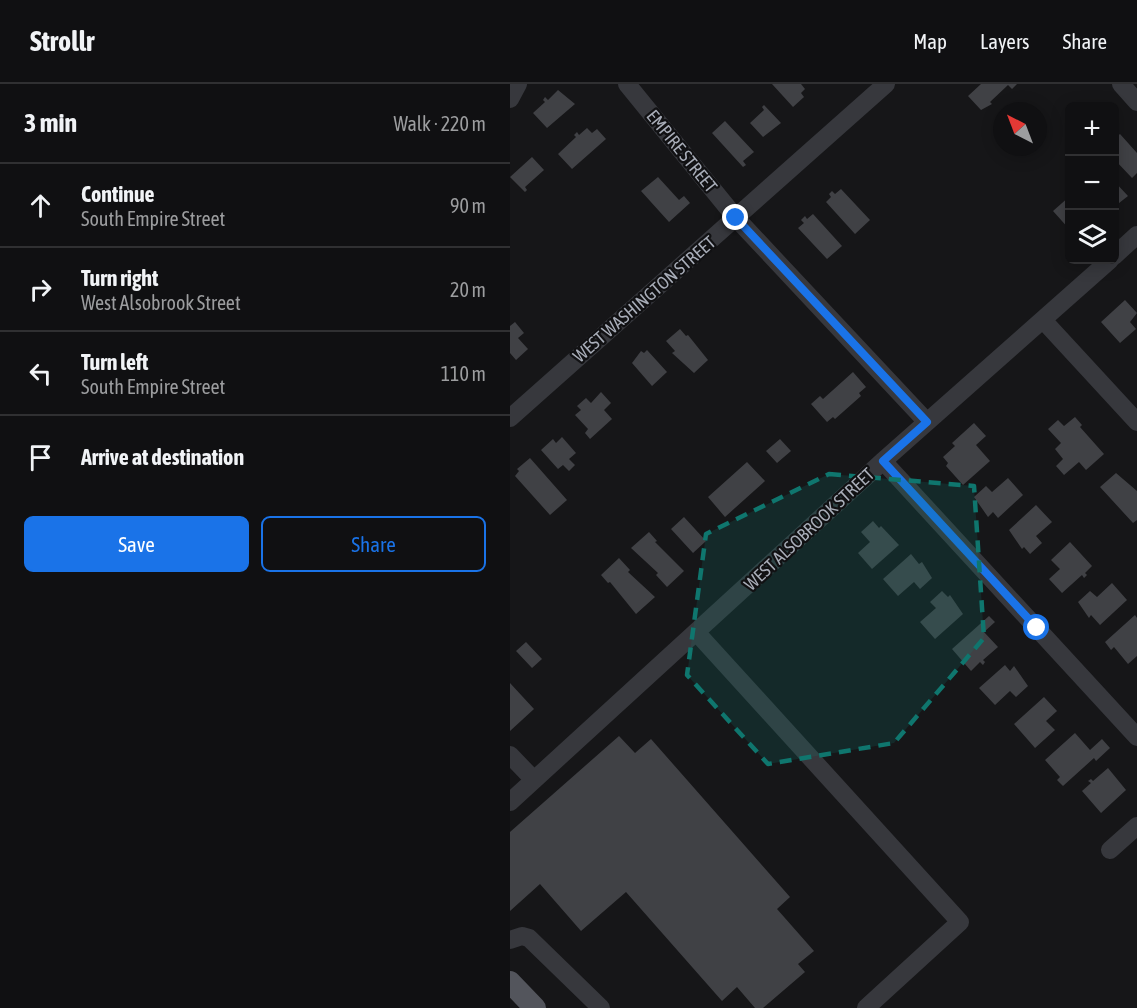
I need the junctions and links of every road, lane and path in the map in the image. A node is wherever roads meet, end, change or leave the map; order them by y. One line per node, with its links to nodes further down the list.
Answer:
1 (518, 84): 5 (street)
2 (627, 84): 7 (street, EMPIRE STREET)
3 (886, 84): 7 (street, WEST WASHINGTON STREET)
4 (1121, 84): 6 (street)
5 (510, 99)
6 (1137, 102)
7 (736, 218): 12 (street, WEST WASHINGTON STREET); 13 (street, EMPIRE STREET)
8 (1137, 236): 9 (street)
9 (1119, 252)
10 (1106, 264): 11 (street, WEST ALSOBROOK STREET)
11 (1043, 320): 13 (street, WEST ALSOBROOK STREET); 14 (street)
12 (510, 418)
13 (927, 422): 15 (street, WEST ALSOBROOK STREET)
14 (1137, 422)
15 (883, 461): 16 (street, WEST ALSOBROOK STREET); 17 (street)
16 (697, 633): 19 (street, WEST ALSOBROOK STREET); 27 (street)
17 (1137, 737)
18 (510, 755): 19 (street)
19 (534, 780): 20 (street, WEST ALSOBROOK STREET)
20 (510, 802)
21 (1137, 826): 22 (street)
22 (1110, 850)
23 (510, 940): 26 (street)
24 (510, 982): 25 (main road)
25 (535, 1008)
26 (601, 1008)
27 (866, 1008)

